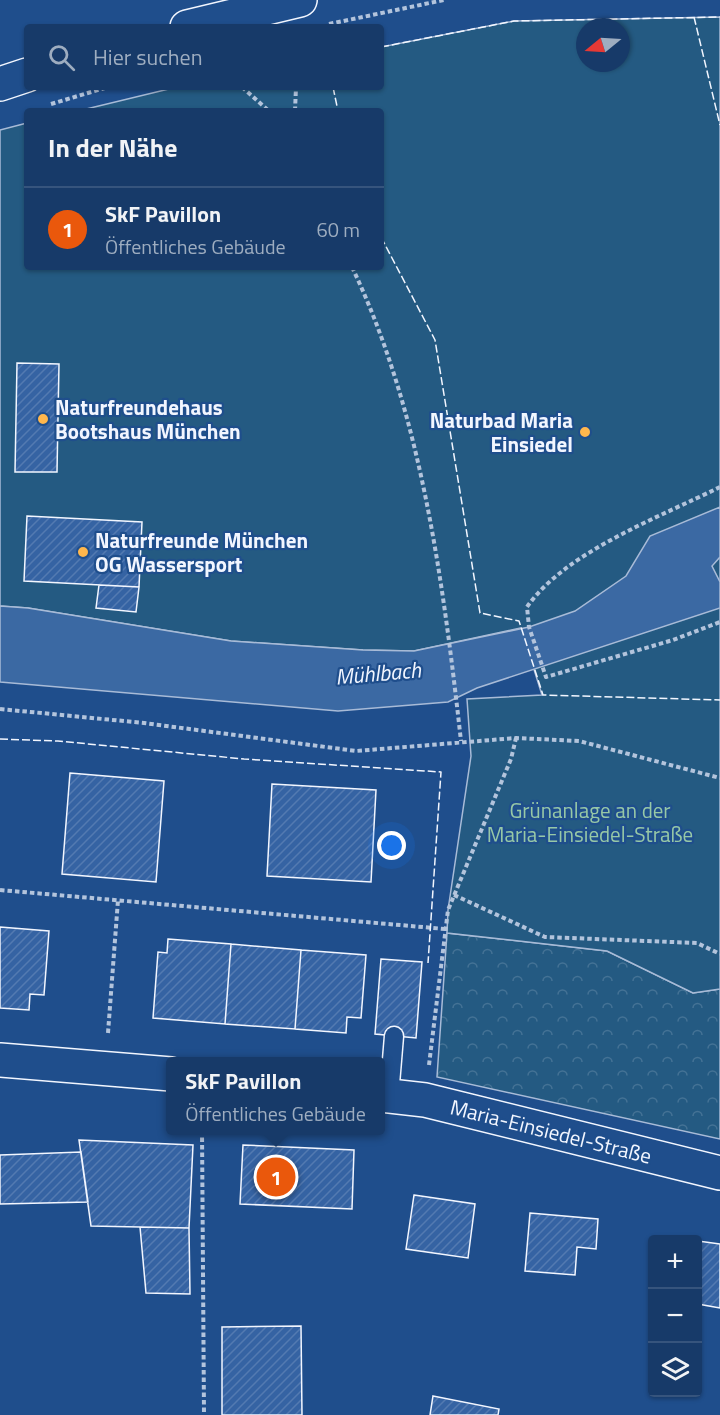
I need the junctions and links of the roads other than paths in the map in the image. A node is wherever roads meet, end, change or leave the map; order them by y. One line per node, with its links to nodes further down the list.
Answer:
1 (300, 0): 2 (street)
2 (200, 24)
3 (24, 76): 4 (street)
4 (0, 84)
5 (394, 1036): 8 (lane)
6 (0, 1060): 7 (street)
7 (166, 1074)
8 (385, 1096): 9 (street, Maria-Einsiedel-Straße)
9 (720, 1173)

